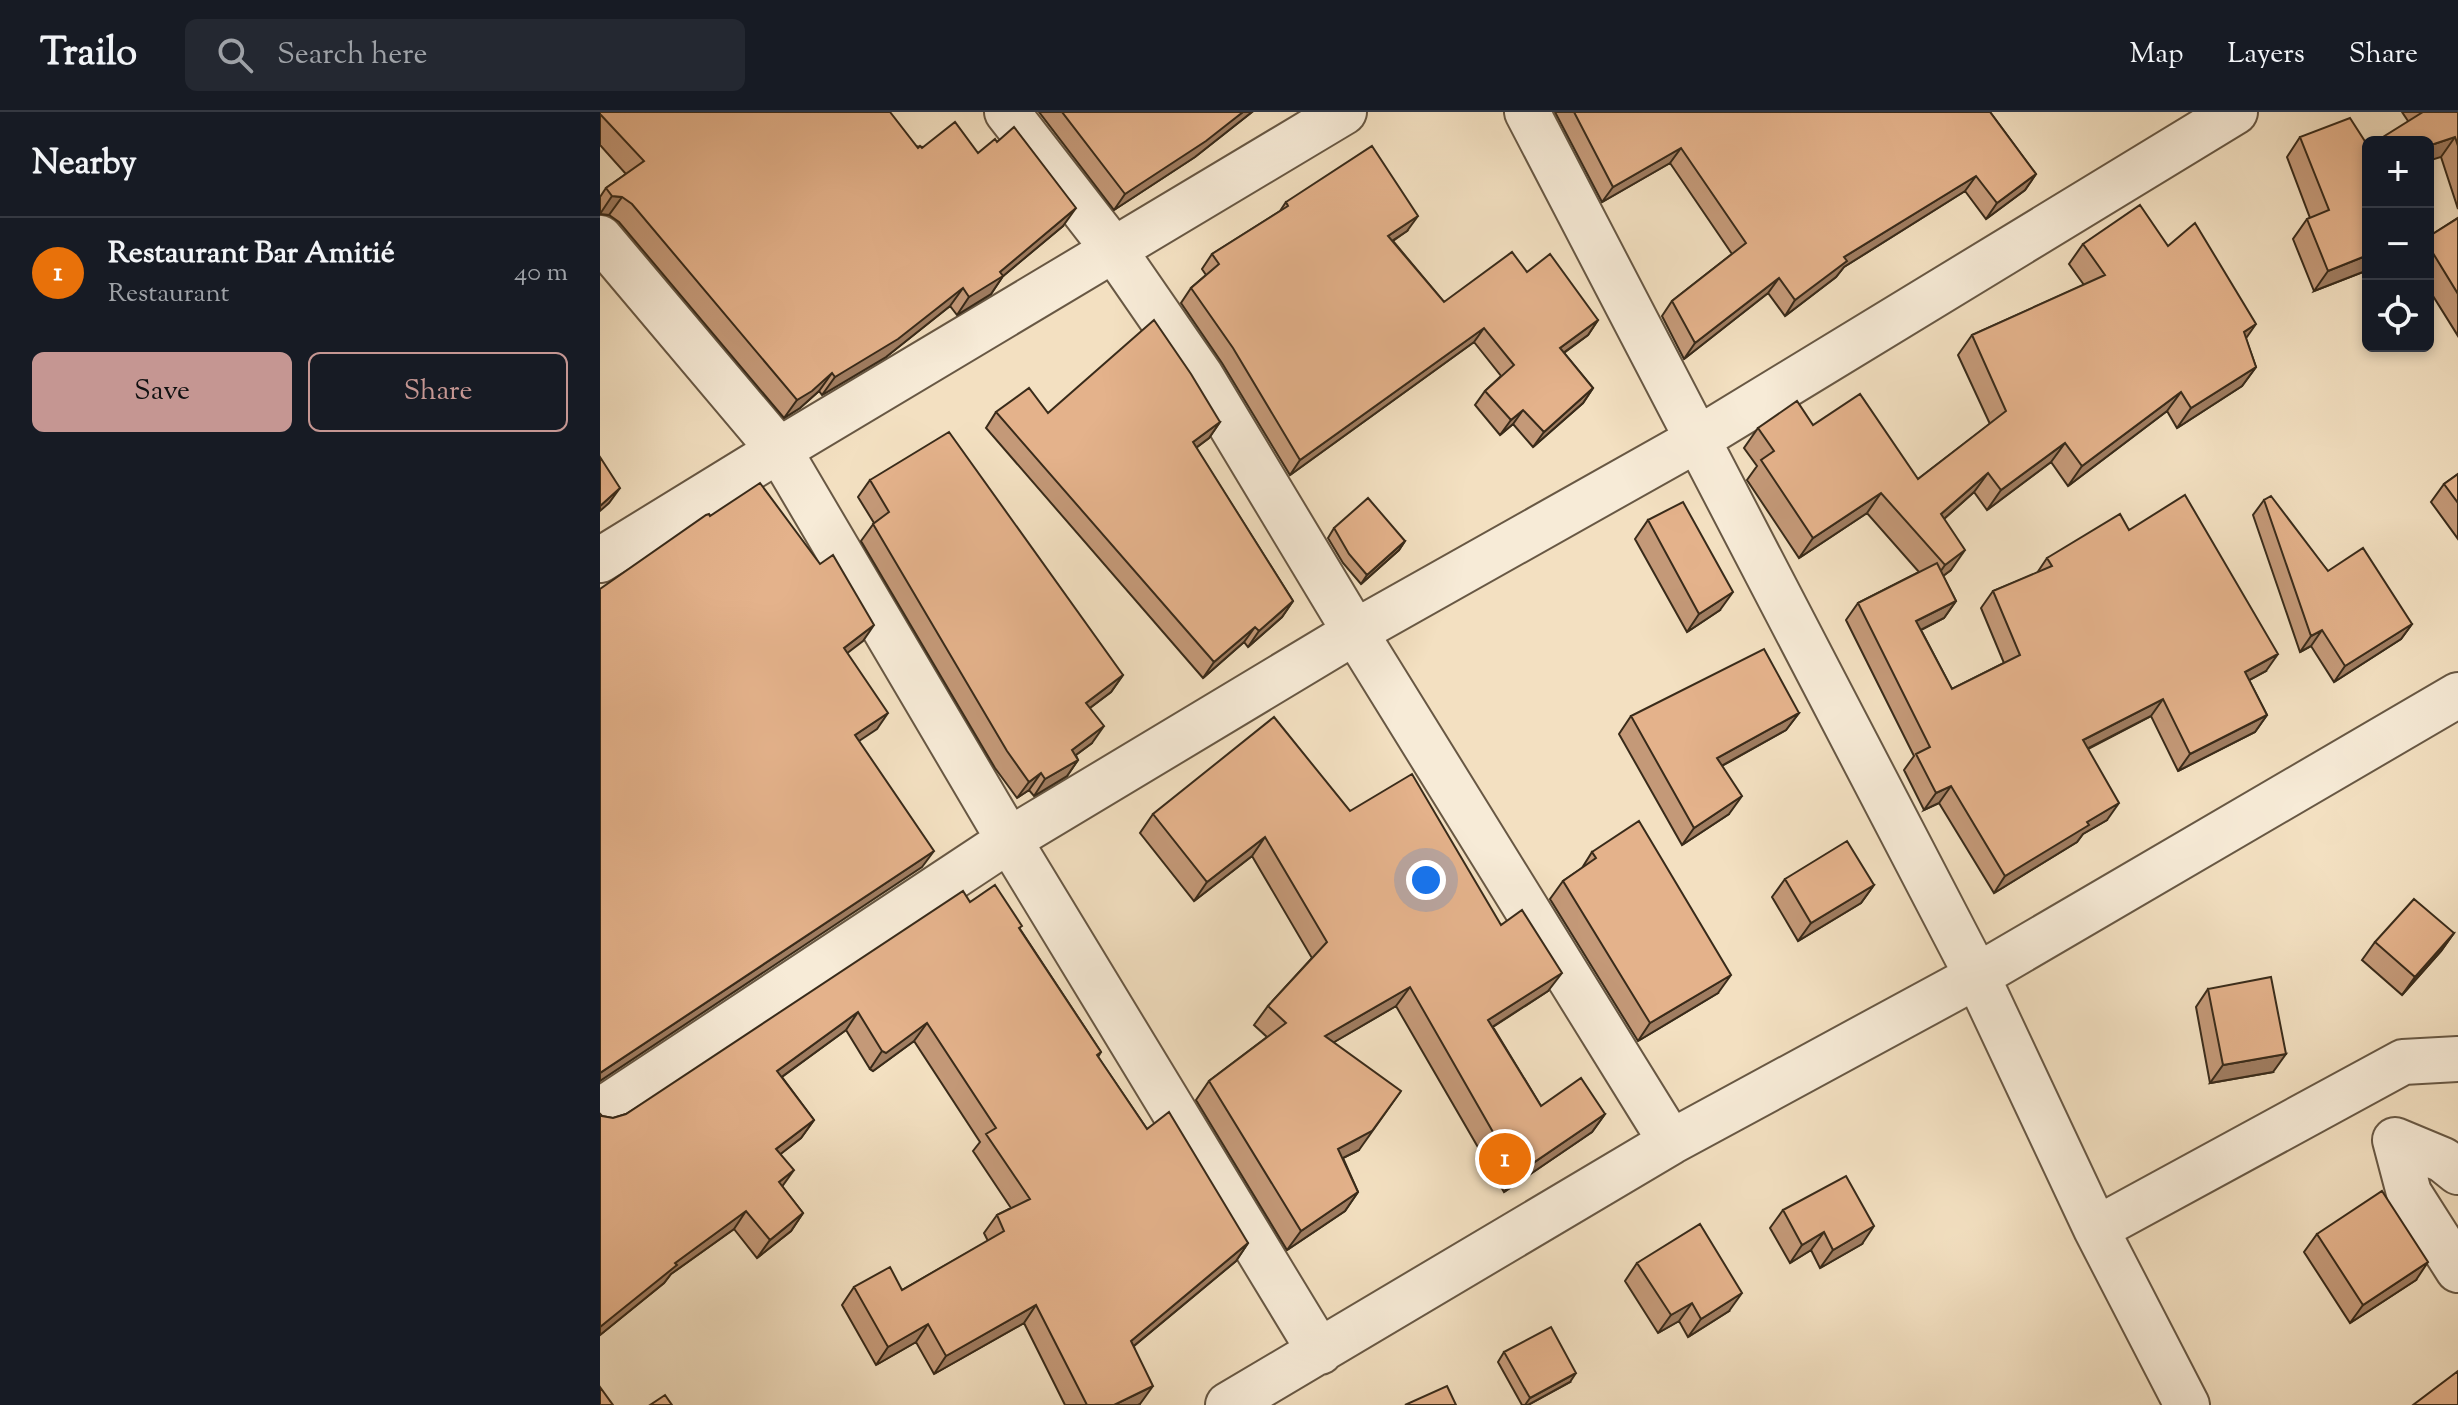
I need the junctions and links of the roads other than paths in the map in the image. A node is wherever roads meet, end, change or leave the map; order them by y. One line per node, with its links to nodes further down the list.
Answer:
1 (1007, 112): 6 (street)
2 (1344, 112): 6 (street)
3 (1527, 112): 7 (street)
4 (2235, 112): 7 (street)
5 (600, 238): 8 (street)
6 (1114, 250): 8 (street); 10 (street)
7 (1698, 439): 10 (street); 13 (street)
8 (779, 450): 9 (street); 12 (street)
9 (600, 560)
10 (1355, 632): 12 (street); 20 (street)
11 (2458, 695): 13 (street)
12 (1009, 840): 18 (street); 24 (street)
13 (1977, 976): 20 (street); 22 (street)
14 (2458, 1028): 16 (street)
15 (2458, 1059): 16 (street)
16 (2403, 1062): 17 (street)
17 (2358, 1087): 19 (street); 22 (street)
18 (600, 1111)
19 (2395, 1140): 21 (street); 23 (street)
20 (1671, 1142): 24 (street)
21 (2458, 1172)
22 (2096, 1229): 26 (street)
23 (2458, 1270)
24 (1320, 1352): 25 (street)
25 (1228, 1405)
26 (2187, 1405)

